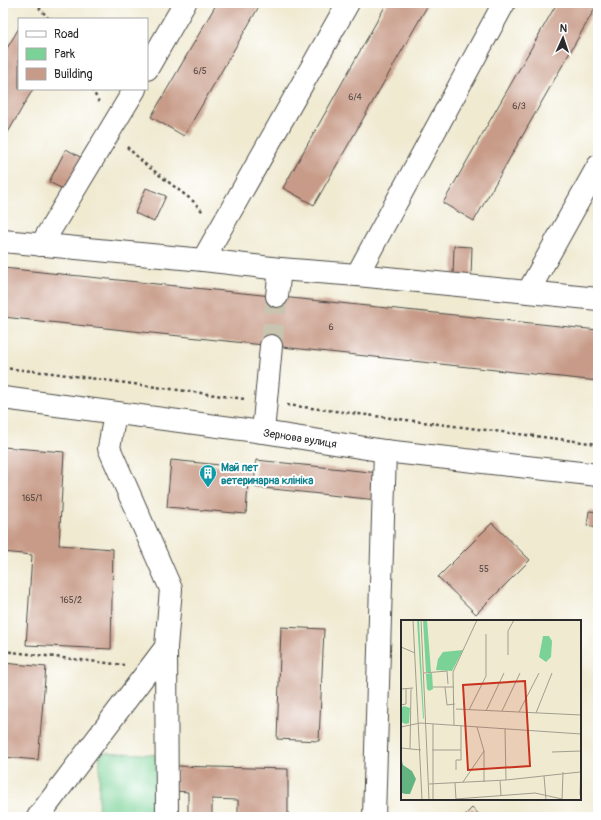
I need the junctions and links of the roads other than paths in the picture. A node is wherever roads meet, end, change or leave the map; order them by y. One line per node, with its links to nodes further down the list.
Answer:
1 (186, 3): 4 (street)
2 (348, 3): 9 (street)
3 (504, 3): 11 (street)
4 (148, 67)
5 (134, 90): 8 (street)
6 (598, 166): 12 (street)
7 (3, 241): 8 (street)
8 (41, 245): 9 (street)
9 (203, 260): 10 (street)
10 (280, 270): 11 (street); 13 (street)
11 (356, 275): 12 (street)
12 (528, 292): 14 (street)
13 (277, 296)
14 (598, 299)
15 (271, 346): 18 (street)
16 (3, 398): 17 (street, Зернова вулиця)
17 (115, 413): 18 (street, Зернова вулиця); 21 (street)
18 (263, 432): 19 (street, Зернова вулиця)
19 (385, 451): 20 (street, Зернова вулиця); 24 (street)
20 (598, 475)
21 (166, 647): 22 (street); 23 (street)
22 (38, 817)
23 (167, 817)
24 (374, 817)

